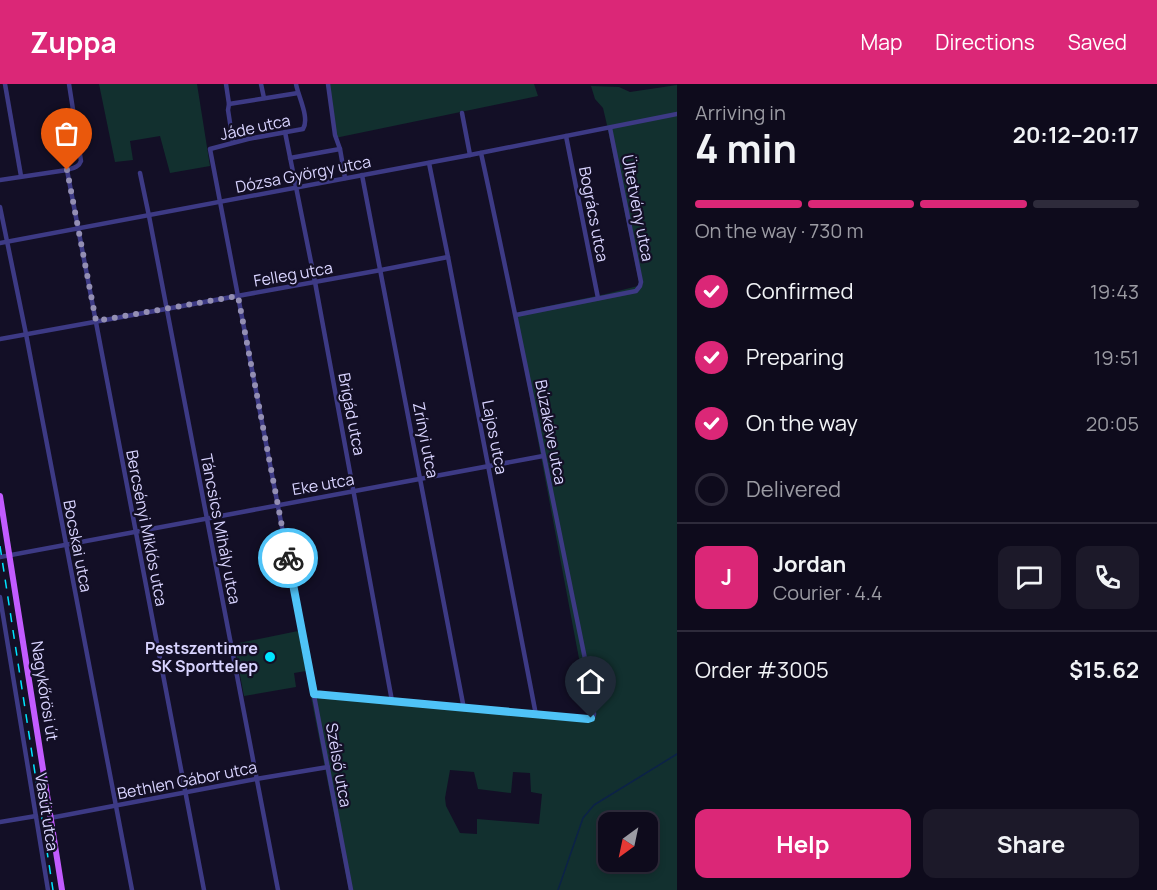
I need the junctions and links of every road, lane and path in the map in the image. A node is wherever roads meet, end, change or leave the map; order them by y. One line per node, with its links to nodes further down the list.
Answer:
1 (5, 84): 25 (street)
2 (69, 84): 22 (street)
3 (226, 84): 9 (street)
4 (261, 84): 8 (street)
5 (296, 84): 7 (street)
6 (328, 84): 17 (street)
7 (298, 93): 8 (street); 13 (street, Jáde utca)
8 (264, 98): 9 (street)
9 (229, 104): 15 (street)
10 (462, 113): 19 (street)
11 (677, 114): 12 (street, Dózsa György utca)
12 (610, 128): 14 (street, Dózsa György utca); 39 (street, Ültetvény utca)
13 (285, 132): 15 (street, Jáde utca); 20 (street, Brigád utca)
14 (566, 136): 18 (street, Dózsa György utca); 39 (street, Bogrács utca)
15 (233, 142): 16 (street, Jáde utca)
16 (210, 149): 29 (street, Szélső utca)
17 (340, 149): 20 (street); 26 (street)
18 (481, 153): 19 (street, Dózsa György utca); 41 (street, Búzakéve utca)
19 (470, 155): 21 (street, Dózsa György utca)
20 (290, 158): 28 (street, Brigád utca)
21 (429, 163): 24 (street, Dózsa György utca); 35 (street, Lajos utca)
22 (67, 170): 25 (street); 32 (street, Bercsényi Miklós utca)
23 (140, 173): 31 (street, Táncsics Mihály utca)
24 (362, 175): 26 (street, Dózsa György utca); 36 (street, Zrínyi utca)
25 (21, 176): 27 (street)
26 (345, 178): 28 (street, Dózsa György utca)
27 (0, 180)
28 (295, 188): 29 (street, Dózsa György utca); 37 (street, Brigád utca)
29 (220, 202): 31 (street, Dózsa György utca); 38 (street, Szélső utca)
30 (0, 207): 33 (street, Bocskai utca)
31 (149, 216): 32 (street, Dózsa György utca); 40 (street, Táncsics Mihály utca)
32 (78, 228): 33 (street, Dózsa György utca); 42 (street, Bercsényi Miklós utca)
33 (7, 242): 34 (street, Dózsa György utca); 43 (street, Bocskai utca)
34 (0, 243)
35 (448, 257): 36 (street, Felleg utca); 46 (street, Lajos utca)
36 (381, 270): 37 (street, Felleg utca); 47 (street, Zrínyi utca)
37 (315, 282): 38 (street, Felleg utca); 48 (street, Brigád utca)
38 (238, 296): 40 (street, Felleg utca); 50 (street, Szélső utca)
39 (598, 298): 41 (street)
40 (166, 308): 42 (street, Felleg utca); 51 (street, Táncsics Mihály utca)
41 (516, 315): 45 (street, Búzakéve utca)
42 (96, 321): 43 (street, Felleg utca); 52 (street, Bercsényi Miklós utca)
43 (26, 334): 44 (street, Felleg utca); 53 (street, Bocskai utca)
44 (0, 339)
45 (543, 456): 46 (street, Eke utca); 61 (street, Búzakéve utca)
46 (488, 467): 47 (street, Eke utca); 61 (street, Lajos utca)
47 (421, 479): 48 (street, Eke utca); 60 (street, Zrínyi utca)
48 (354, 491): 50 (street, Eke utca); 59 (street, Brigád utca)
49 (0, 496): 54 (main road, Nagykőrösi út)
50 (278, 504): 51 (street, Eke utca); 58 (street, Szélső utca)
51 (207, 519): 52 (street, Eke utca); 63 (street, Táncsics Mihály utca)
52 (135, 531): 53 (street, Eke utca); 64 (street, Bercsényi Miklós utca)
53 (66, 546): 54 (street, Eke utca); 65 (street, Bocskai utca)
54 (9, 555): 55 (street, Eke utca); 67 (main road, Nagykőrösi út)
55 (0, 557)
56 (0, 597): 57 (street, Vasút utca)
57 (3, 633): 66 (street, Vasút utca)
58 (314, 694): 59 (street); 62 (street, Szélső utca)
59 (392, 701): 60 (street)
60 (464, 709): 61 (street)
61 (536, 715)
62 (328, 767): 63 (street, Bethlen Gábor utca); 74 (street, Szélső utca)
63 (256, 779): 64 (street, Bethlen Gábor utca); 73 (street, Táncsics Mihály utca)
64 (185, 793): 65 (street, Bethlen Gábor utca); 72 (street, Bercsényi Miklós utca)
65 (115, 805): 67 (street, Bethlen Gábor utca); 71 (street, Bocskai utca)
66 (36, 816): 68 (street); 69 (street, Vasút utca)
67 (50, 818): 70 (main road, Nagykőrösi út)
68 (0, 822)
69 (48, 890)
70 (62, 890)
71 (132, 890)
72 (204, 890)
73 (278, 890)
74 (351, 890)

